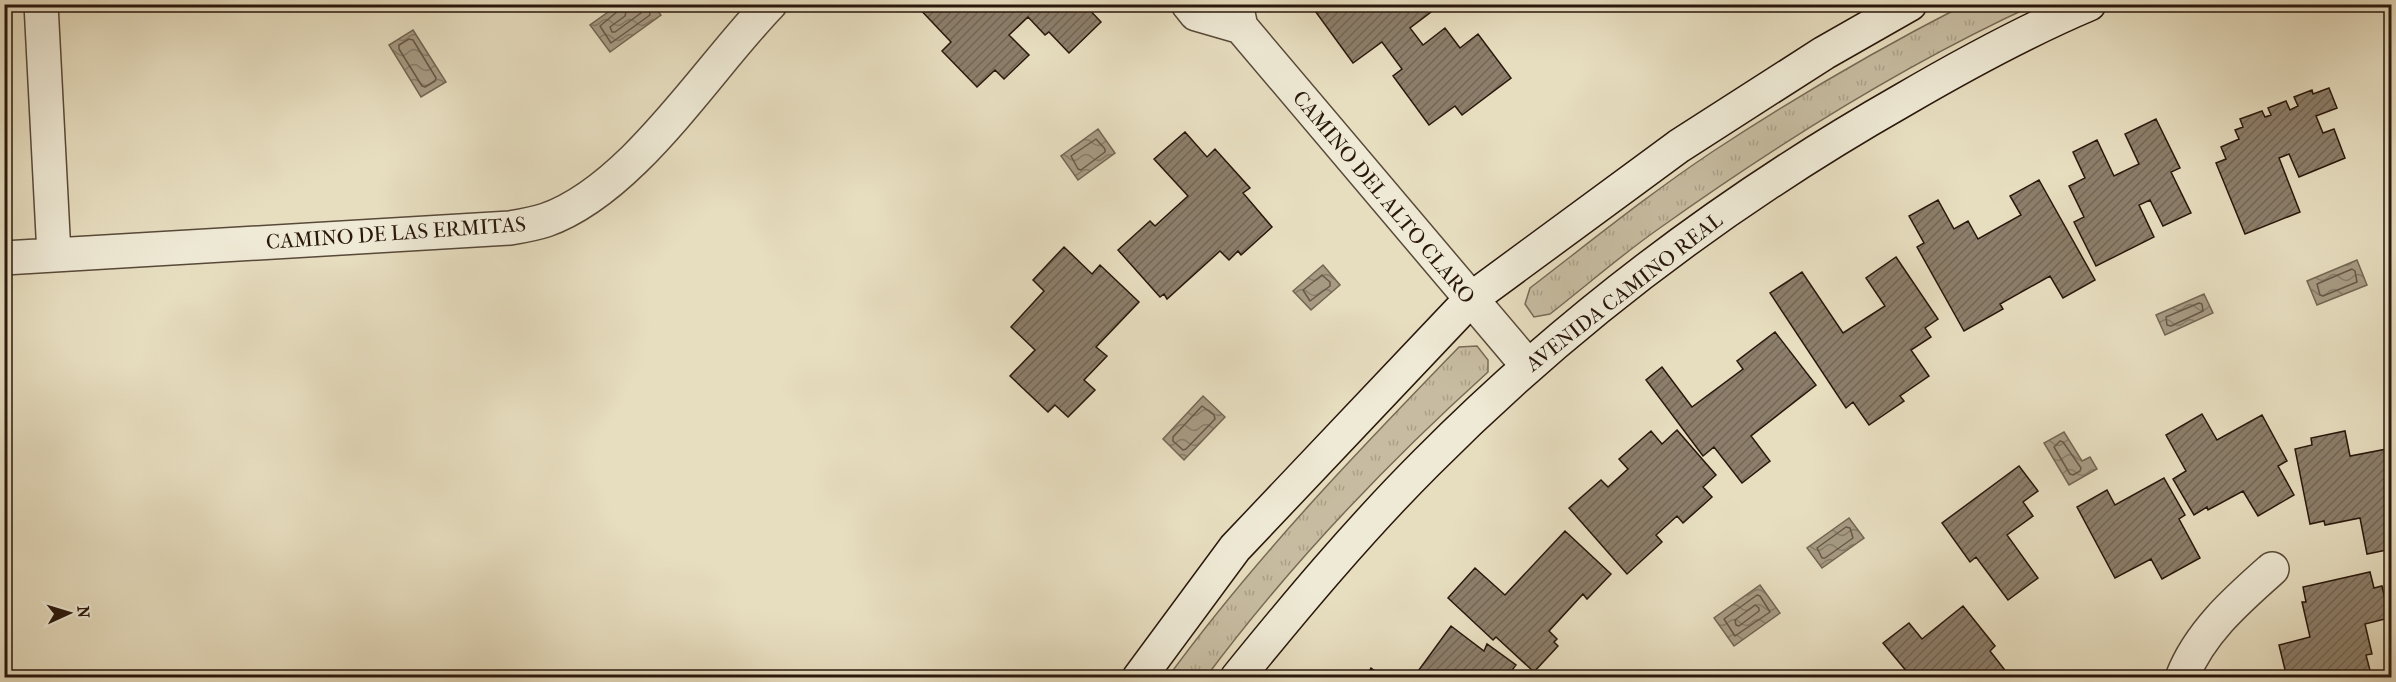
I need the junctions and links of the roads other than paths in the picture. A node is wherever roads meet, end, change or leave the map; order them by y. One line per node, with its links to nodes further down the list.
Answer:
1 (41, 4): 7 (main road)
2 (770, 4): 7 (main road, CAMINO DE LAS ERMITAS)
3 (1188, 4): 6 (main road, CAMINO DEL ALTO CLARO)
4 (1910, 4): 9 (main road)
5 (2089, 4): 10 (main road, AVENIDA CAMINO REAL)
6 (1238, 16): 9 (main road, CAMINO DEL ALTO CLARO)
7 (54, 255): 8 (main road, CAMINO DE LAS ERMITAS)
8 (4, 258)
9 (1472, 299): 10 (main road, CAMINO DEL ALTO CLARO); 12 (main road)
10 (1528, 366): 13 (main road, AVENIDA CAMINO REAL)
11 (2272, 569): 14 (main road)
12 (1139, 678)
13 (1237, 678)
14 (2182, 678)

